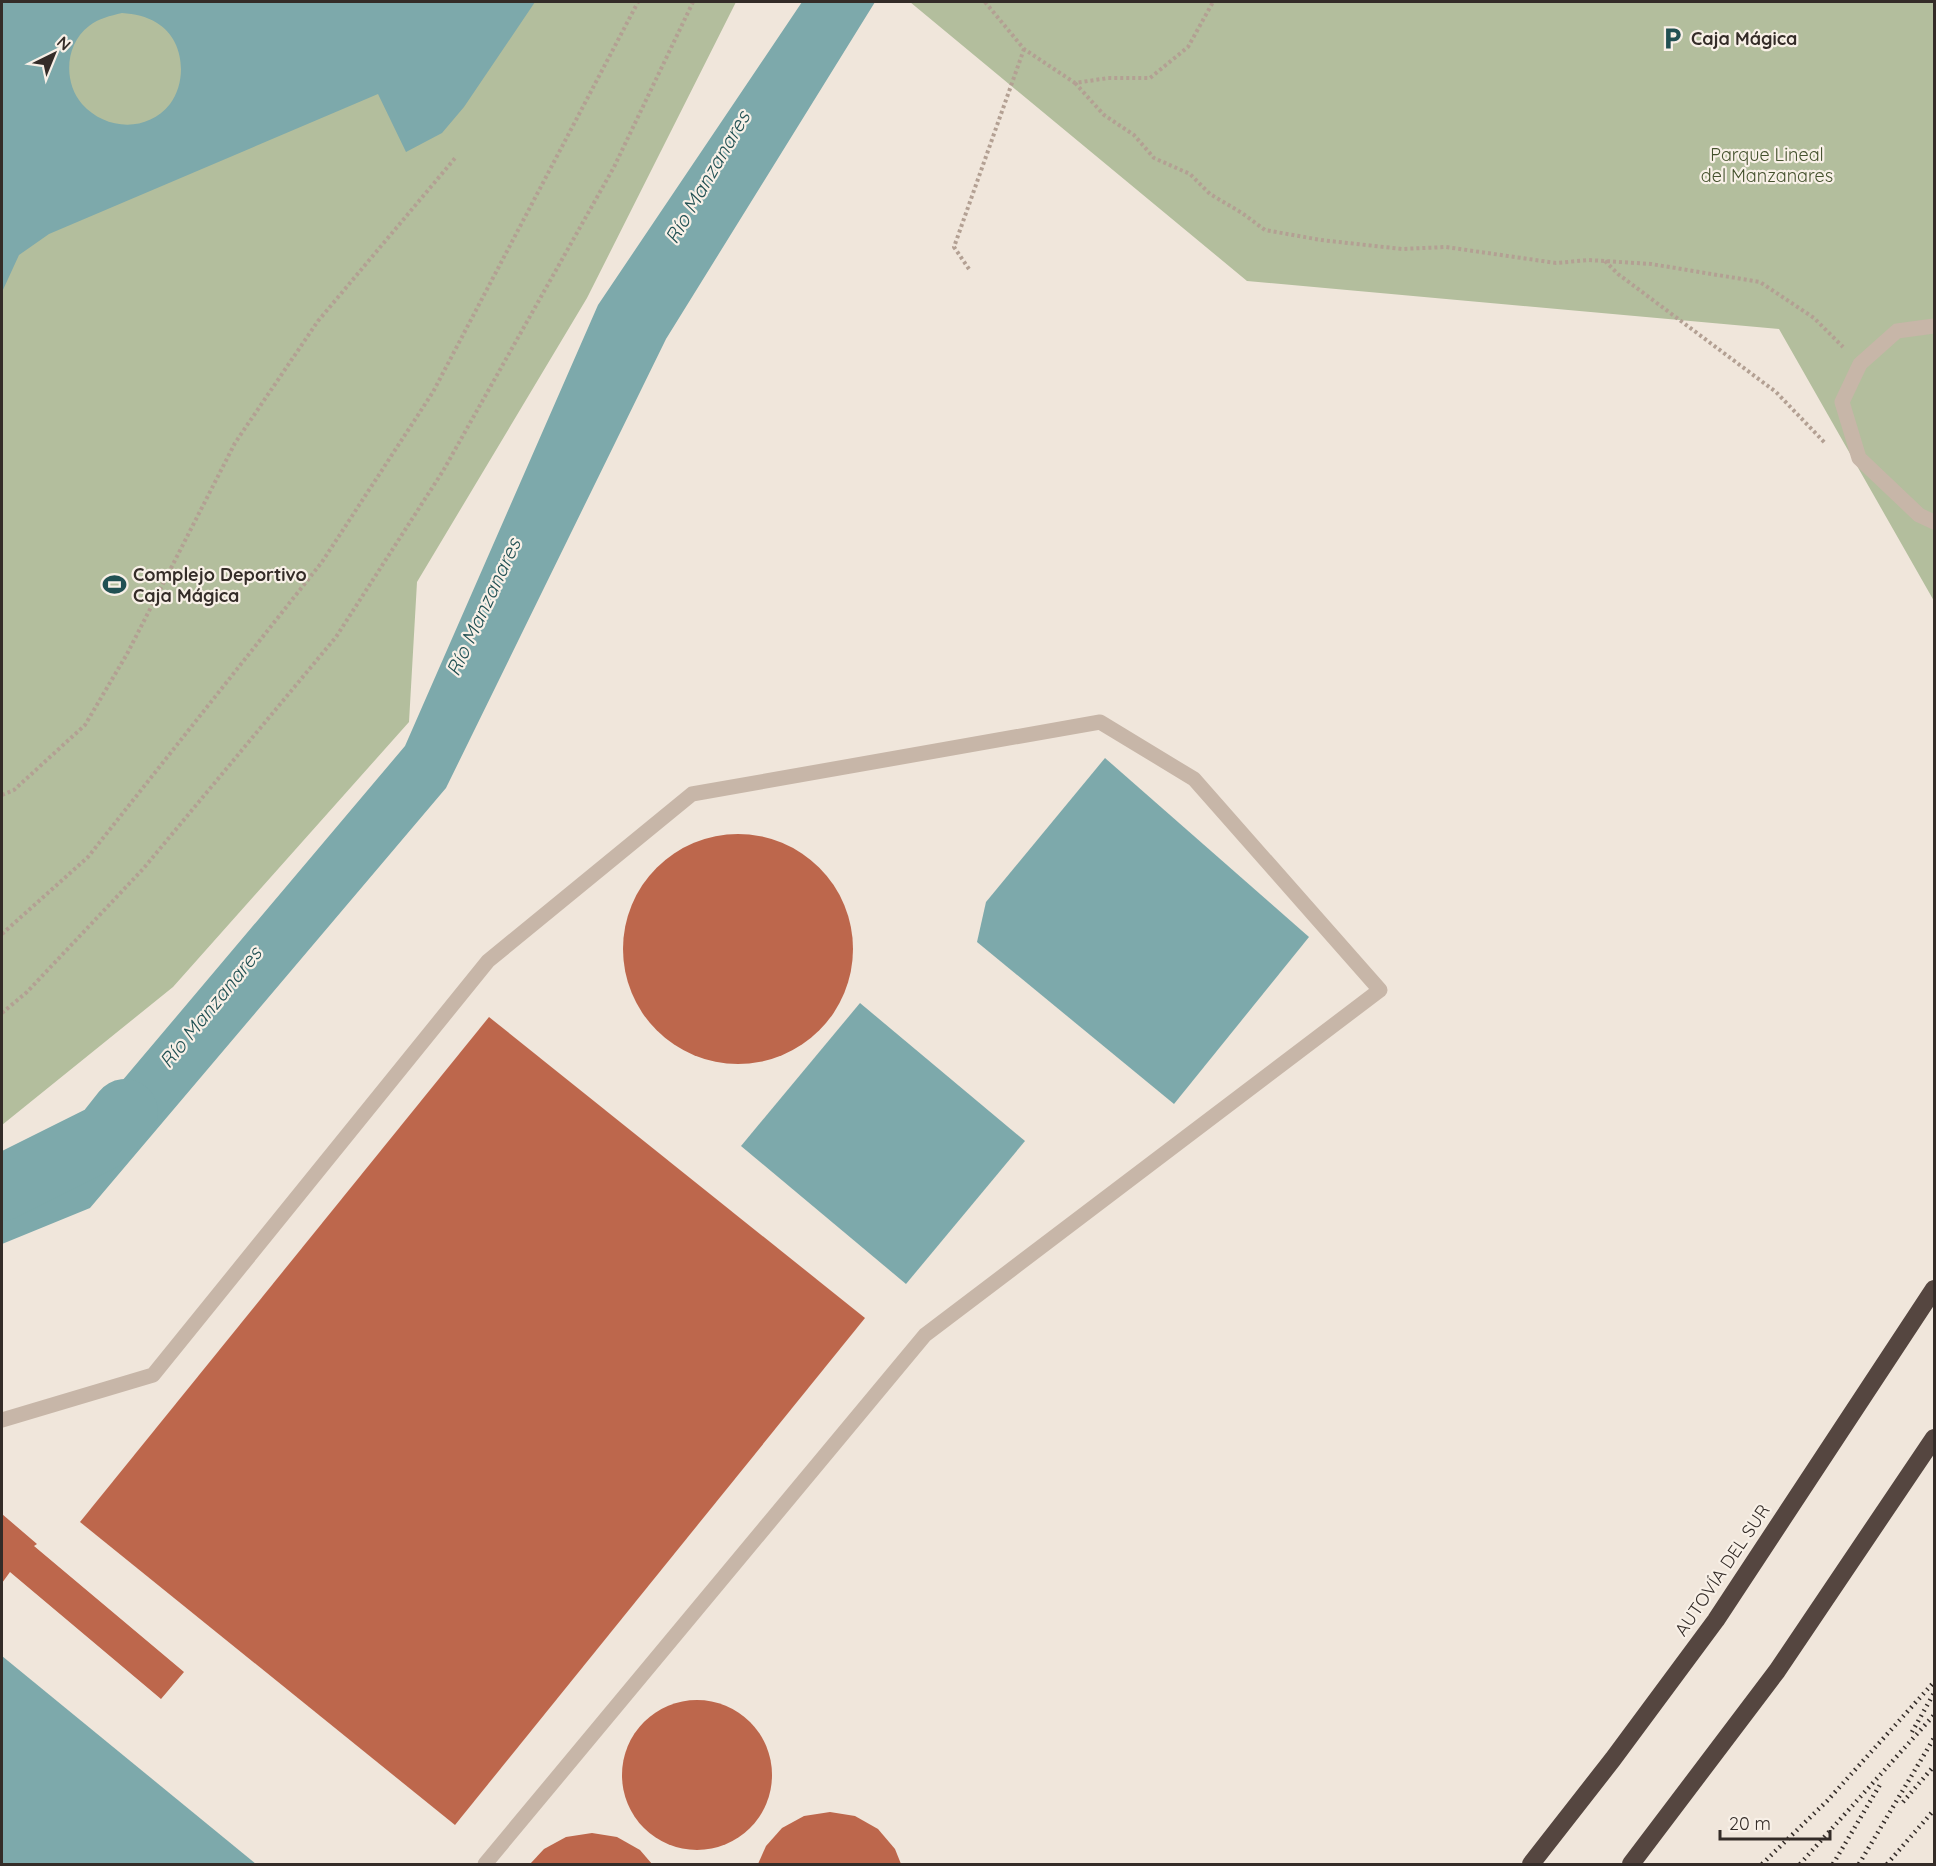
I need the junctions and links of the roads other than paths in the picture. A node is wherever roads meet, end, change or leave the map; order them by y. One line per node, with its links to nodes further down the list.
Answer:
1 (1935, 326): 2 (street)
2 (1935, 522)
3 (1935, 1289): 7 (highway, AUTOVÍA DEL SUR)
4 (2, 1420): 6 (street)
5 (1935, 1438): 8 (highway)
6 (485, 1864)
7 (1531, 1864)
8 (1631, 1864)

